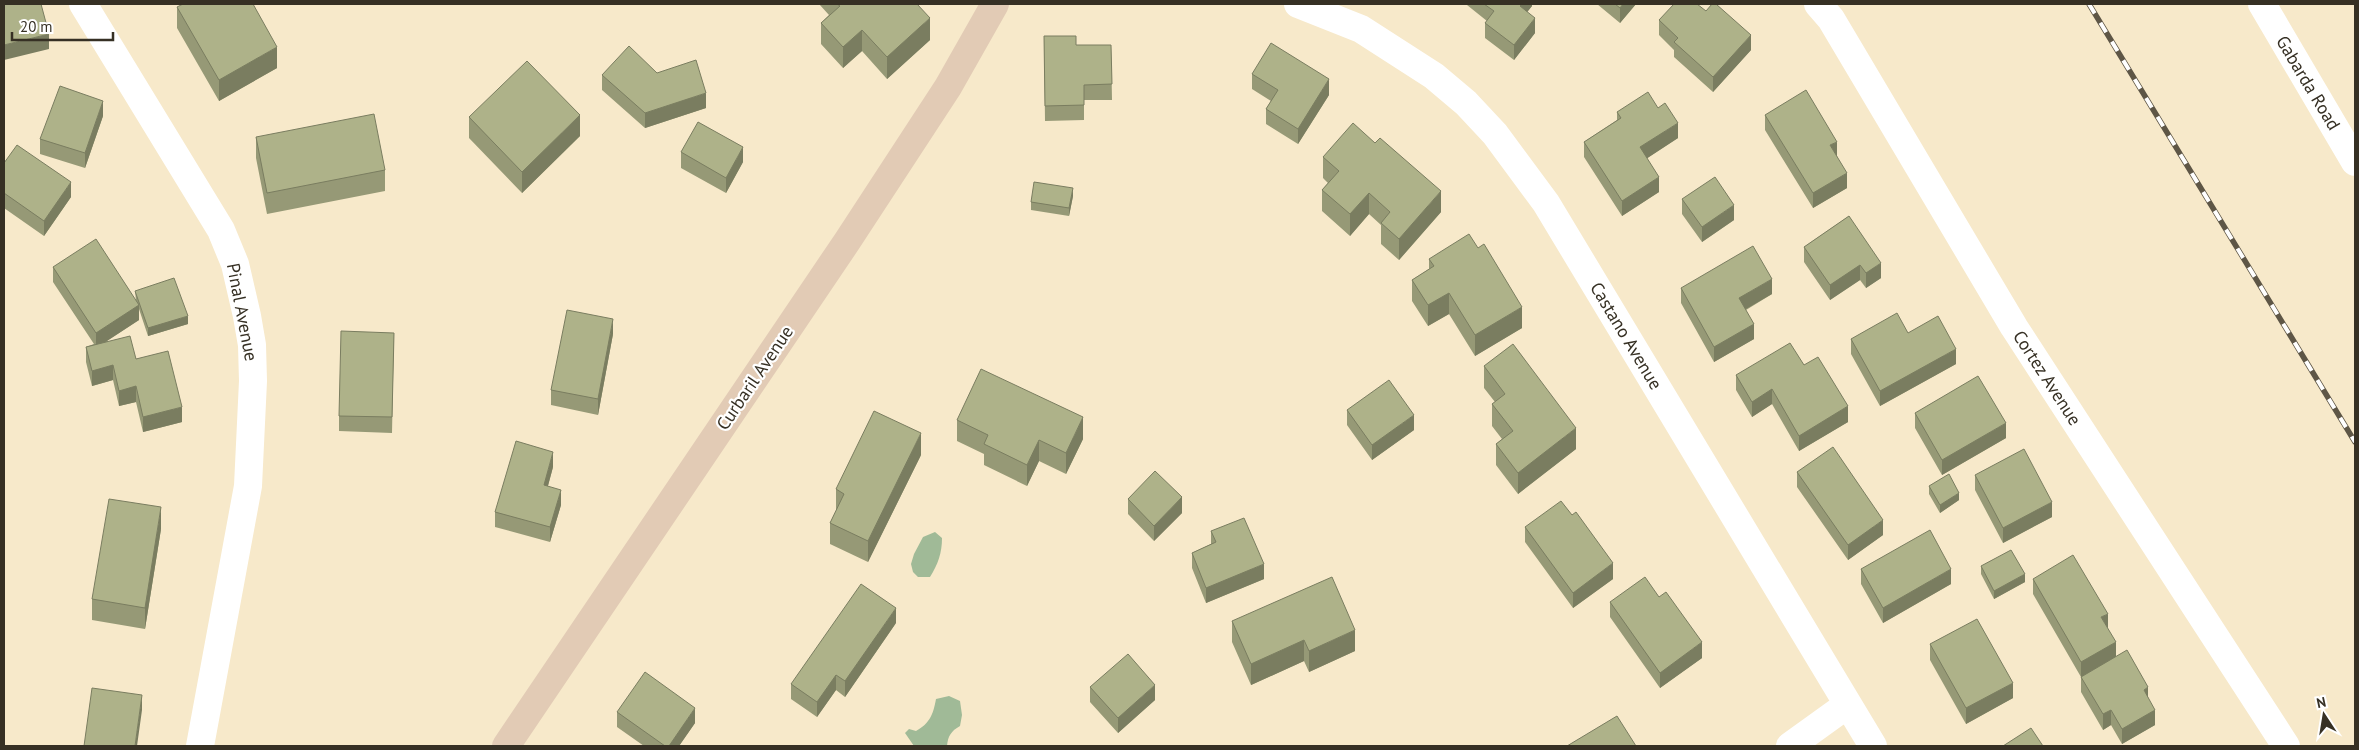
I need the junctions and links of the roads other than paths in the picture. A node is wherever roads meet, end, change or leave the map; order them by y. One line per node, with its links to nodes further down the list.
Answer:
1 (83, 4): 8 (street, Pinal Avenue)
2 (995, 4): 9 (street, Curbaril Avenue)
3 (1298, 4): 7 (street, Castano Avenue)
4 (1818, 4): 12 (street, Cortez Avenue)
5 (2262, 4): 6 (street, Gabarda Road)
6 (2355, 162)
7 (1847, 705): 10 (street); 11 (street, Castano Avenue)
8 (200, 746)
9 (506, 746)
10 (1790, 746)
11 (1873, 746)
12 (2286, 746)

